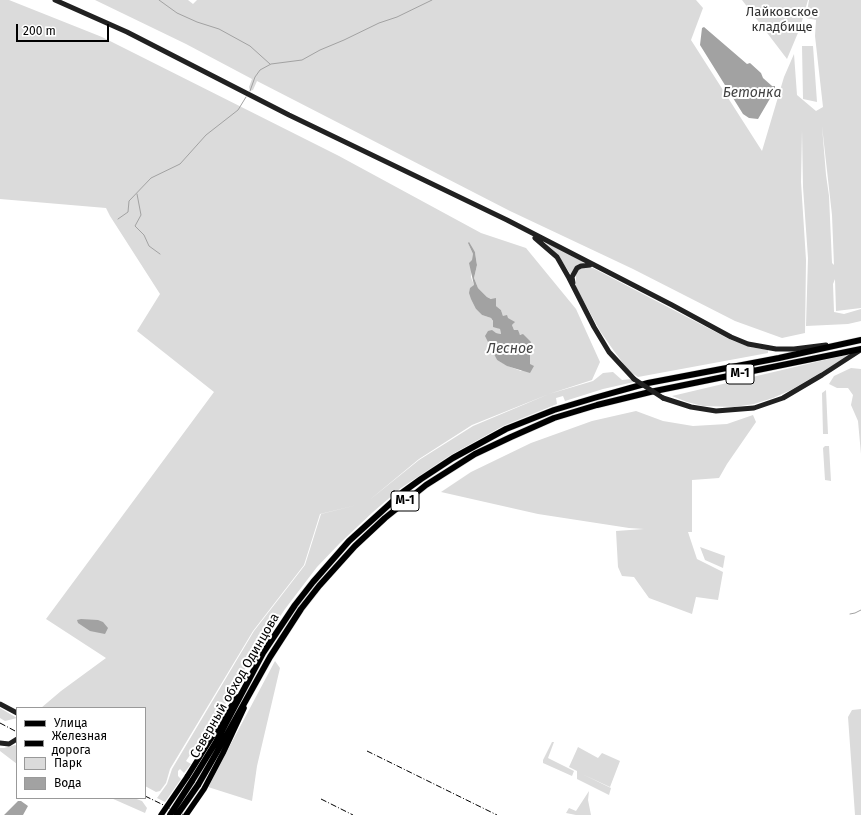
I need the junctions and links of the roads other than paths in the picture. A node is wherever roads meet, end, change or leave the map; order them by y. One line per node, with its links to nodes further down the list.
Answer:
1 (55, 0): 2 (main road, М-1)
2 (507, 220): 3 (main road, М-1); 4 (main road, М-1)
3 (596, 267): 4 (main road); 6 (main road, М-1)
4 (574, 287): 7 (main road, М-1, bridge)
5 (861, 340): 6 (highway, Северный обход Одинцова / М-1)
6 (847, 343): 13 (highway, Северный обход Одинцова / М-1)
7 (861, 349): 8 (highway, Северный обход Одинцова / М-1)
8 (254, 685): 13 (highway, Северный обход Одинцова / М-1); 17 (main road)
9 (0, 704): 10 (main road)
10 (16, 712)
11 (16, 740): 12 (main road)
12 (0, 743)
13 (192, 781): 14 (main road, bridge); 15 (highway, Северный обход Одинцова / М-1, bridge); 16 (highway, Северный обход Одинцова / М-1, bridge)
14 (161, 815)
15 (170, 815)
16 (178, 815)
17 (186, 815)

